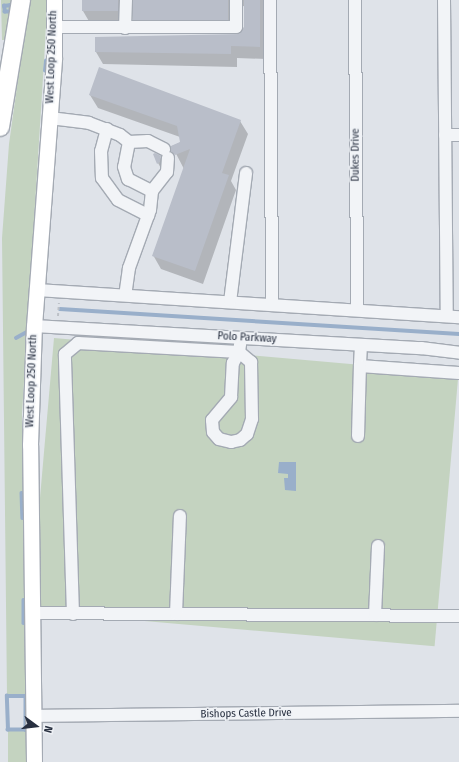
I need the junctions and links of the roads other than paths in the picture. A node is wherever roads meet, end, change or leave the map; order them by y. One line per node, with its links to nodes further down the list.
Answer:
1 (21, 0): 11 (highway)
2 (54, 0): 8 (main road, West Loop 250 North)
3 (126, 0): 9 (street)
4 (236, 0): 9 (street)
5 (270, 0): 22 (street)
6 (355, 0): 23 (street, Dukes Drive)
7 (444, 0): 13 (street)
8 (54, 27): 9 (street); 10 (main road, West Loop 250 North)
9 (126, 28)
10 (50, 118): 12 (street); 19 (main road, West Loop 250 North)
11 (0, 127)
12 (107, 129): 15 (street); 18 (street)
13 (445, 135): 14 (street); 24 (street)
14 (459, 135)
15 (129, 142): 17 (street); 17 (street)
16 (246, 173): 21 (street)
17 (152, 191): 18 (street)
18 (148, 214): 20 (street)
19 (37, 290): 20 (street); 25 (main road, West Loop 250 North)
20 (125, 295): 21 (street)
21 (230, 302): 22 (street)
22 (272, 304): 23 (street)
23 (357, 309): 24 (street)
24 (453, 317)
25 (34, 326): 26 (street, Polo Parkway); 35 (main road, West Loop 250 North)
26 (240, 338): 27 (street, Polo Parkway); 28 (street)
27 (361, 345): 29 (street, Polo Parkway); 30 (street)
28 (239, 352): 28 (street); 36 (street)
29 (459, 353)
30 (360, 366): 31 (street); 32 (street)
31 (459, 373)
32 (358, 436)
33 (180, 516): 37 (street)
34 (378, 546): 38 (street)
35 (32, 614): 36 (street); 41 (main road, West Loop 250 North)
36 (73, 614): 37 (street)
37 (176, 614): 38 (street)
38 (375, 615): 39 (street)
39 (459, 616)
40 (459, 711): 41 (street, Bishops Castle Drive)
41 (33, 716): 42 (main road, West Loop 250 North)
42 (34, 762)

